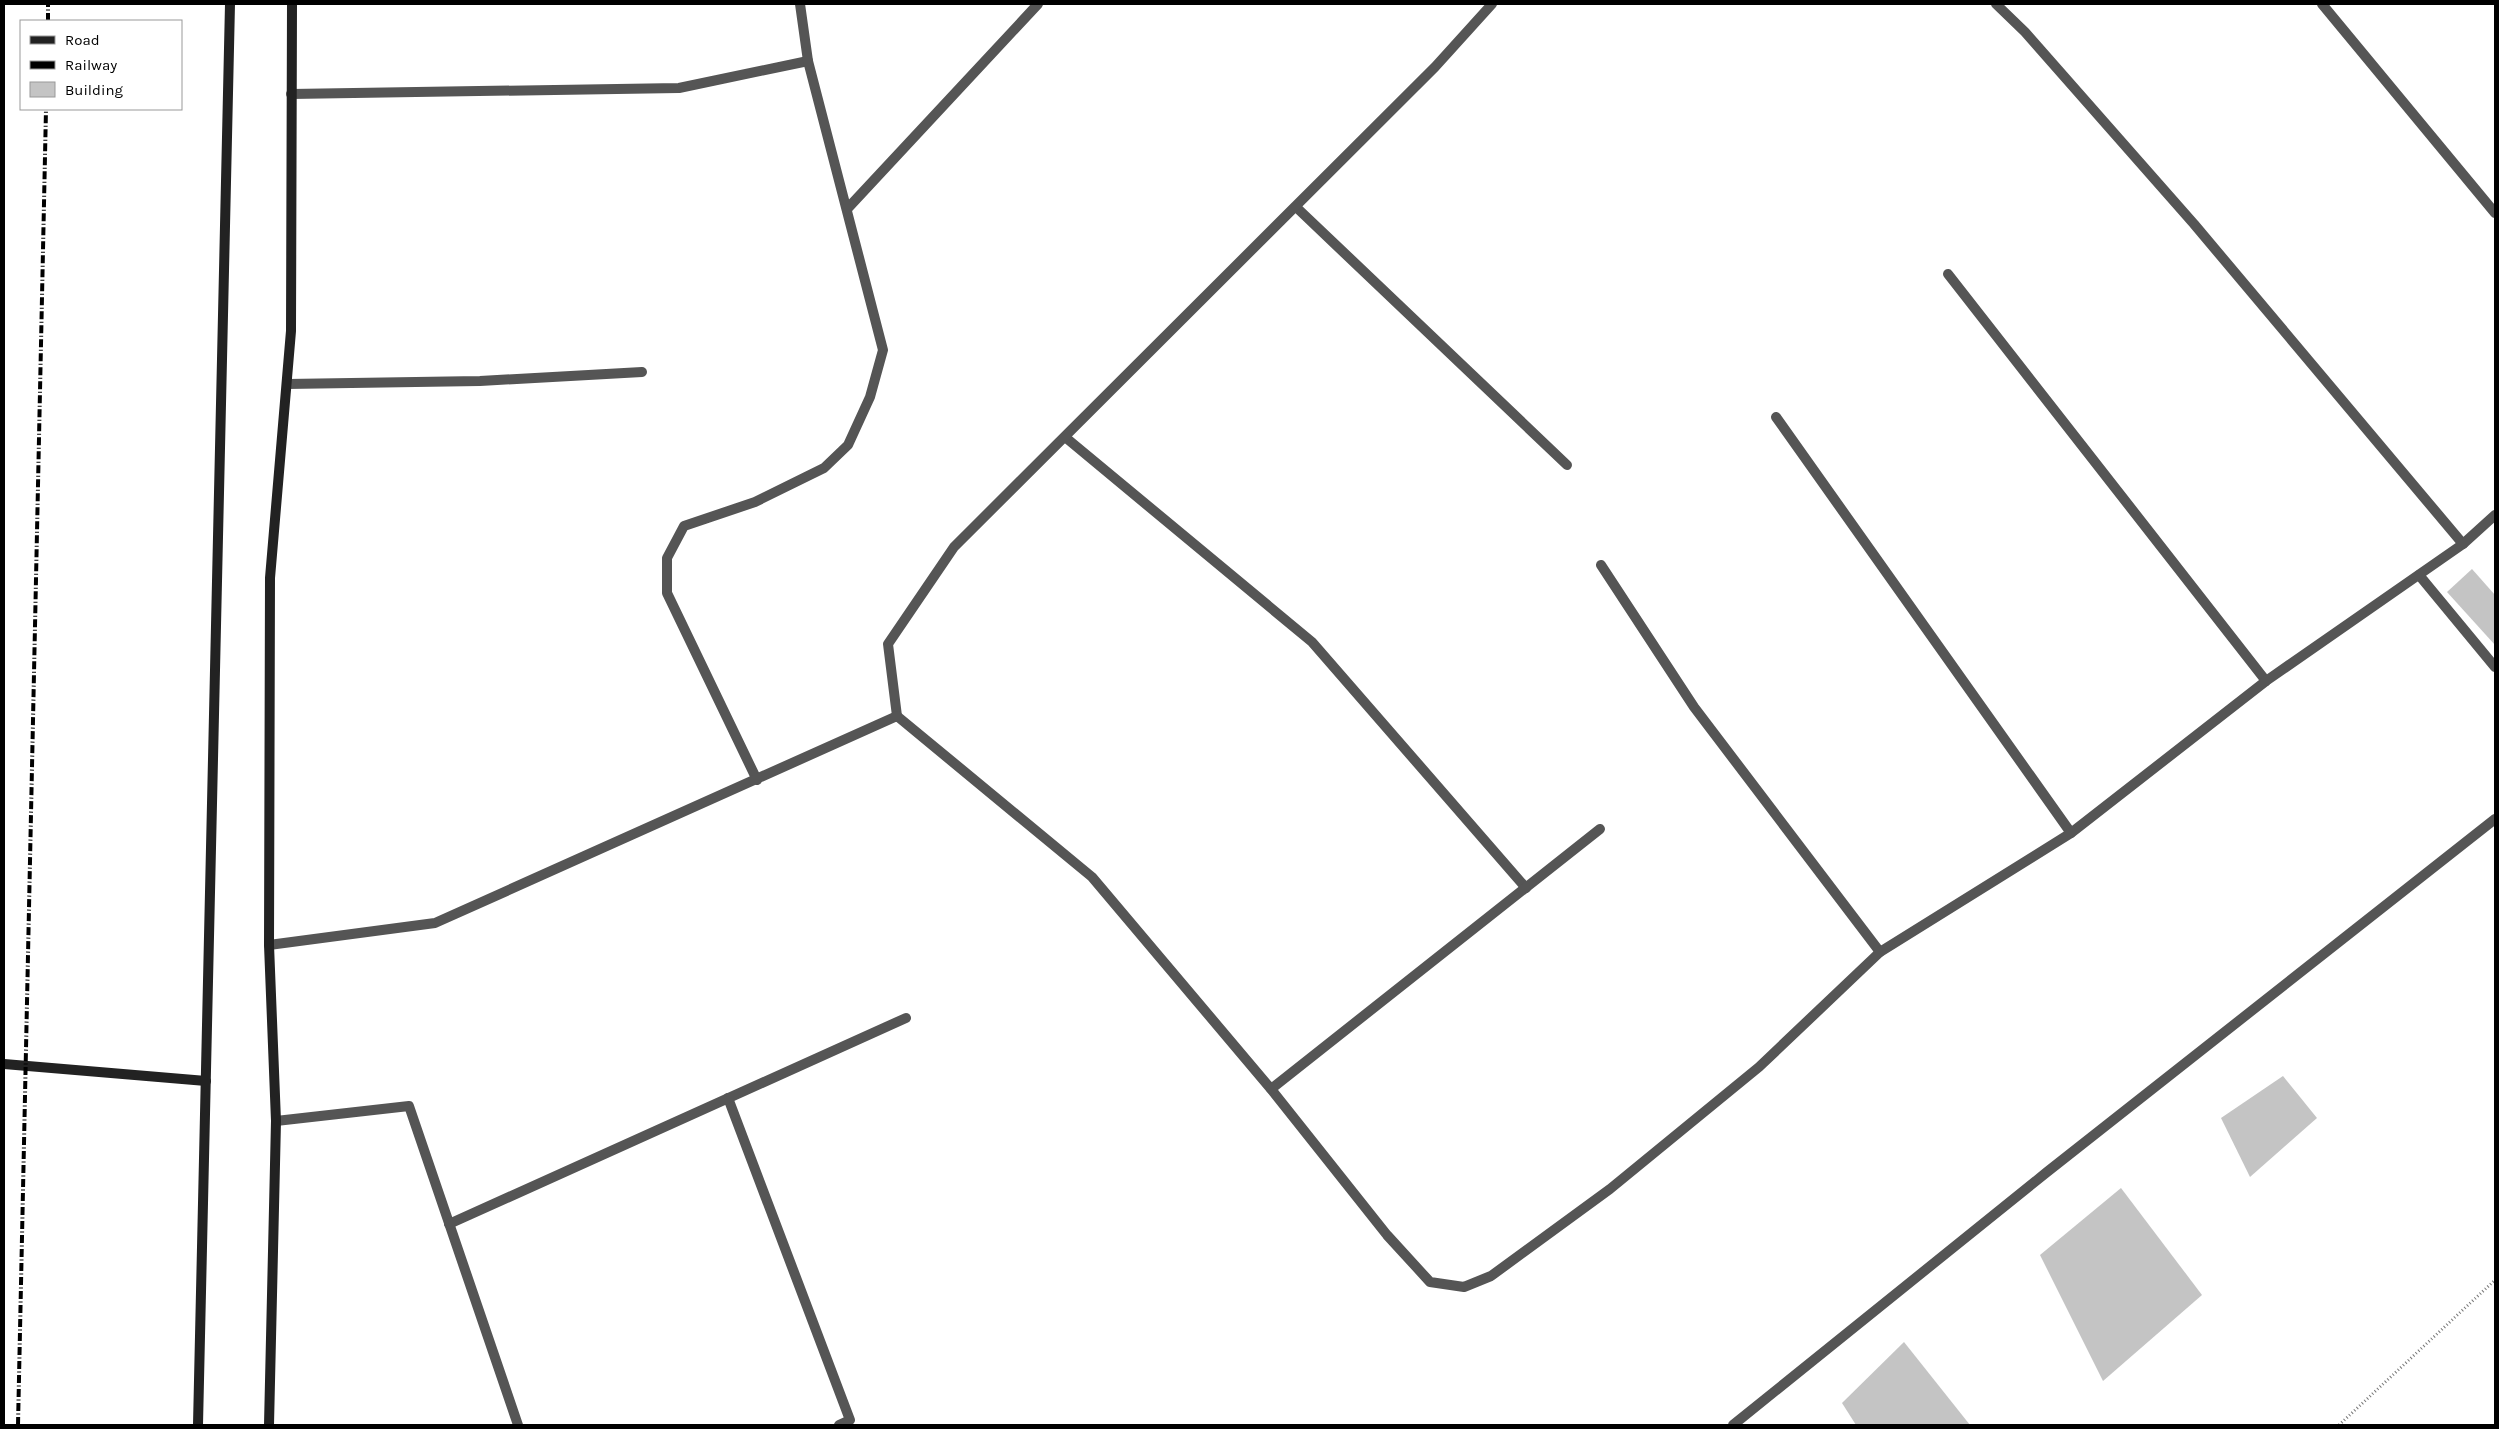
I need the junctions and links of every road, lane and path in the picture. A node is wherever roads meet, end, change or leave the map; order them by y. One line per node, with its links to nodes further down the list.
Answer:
1 (230, 4): 35 (street)
2 (292, 4): 9 (street)
3 (800, 4): 8 (street)
4 (1038, 4): 11 (street)
5 (1492, 4): 10 (street)
6 (1996, 4): 20 (street)
7 (2322, 4): 12 (street)
8 (808, 61): 9 (street); 11 (street)
9 (291, 94): 15 (street)
10 (1296, 206): 17 (street); 18 (street)
11 (848, 208): 26 (street)
12 (2495, 213)
13 (1948, 274): 24 (street)
14 (642, 372): 15 (street)
15 (287, 384): 31 (street)
16 (1776, 417): 29 (street)
17 (1065, 437): 25 (street); 30 (street)
18 (1567, 465)
19 (2495, 515): 20 (street)
20 (2463, 544): 22 (street)
21 (1601, 565): 32 (street)
22 (2419, 575): 23 (street); 24 (street)
23 (2495, 667)
24 (2266, 681): 29 (street)
25 (897, 716): 26 (street); 36 (street)
26 (757, 780): 31 (street)
27 (2495, 819): 45 (street)
28 (1600, 829): 30 (street)
29 (2071, 833): 32 (street)
30 (1526, 888): 36 (street)
31 (269, 945): 38 (street)
32 (1880, 952): 36 (street)
33 (906, 1018): 37 (street)
34 (4, 1064): 35 (street)
35 (206, 1081): 41 (street)
36 (1271, 1089)
37 (728, 1098): 39 (street); 44 (street)
38 (276, 1122): 39 (street); 42 (street)
39 (449, 1224): 43 (street)
40 (2495, 1280): 46 (path)
41 (198, 1425)
42 (269, 1425)
43 (518, 1425)
44 (839, 1425)
45 (1733, 1425)
46 (2339, 1425)

